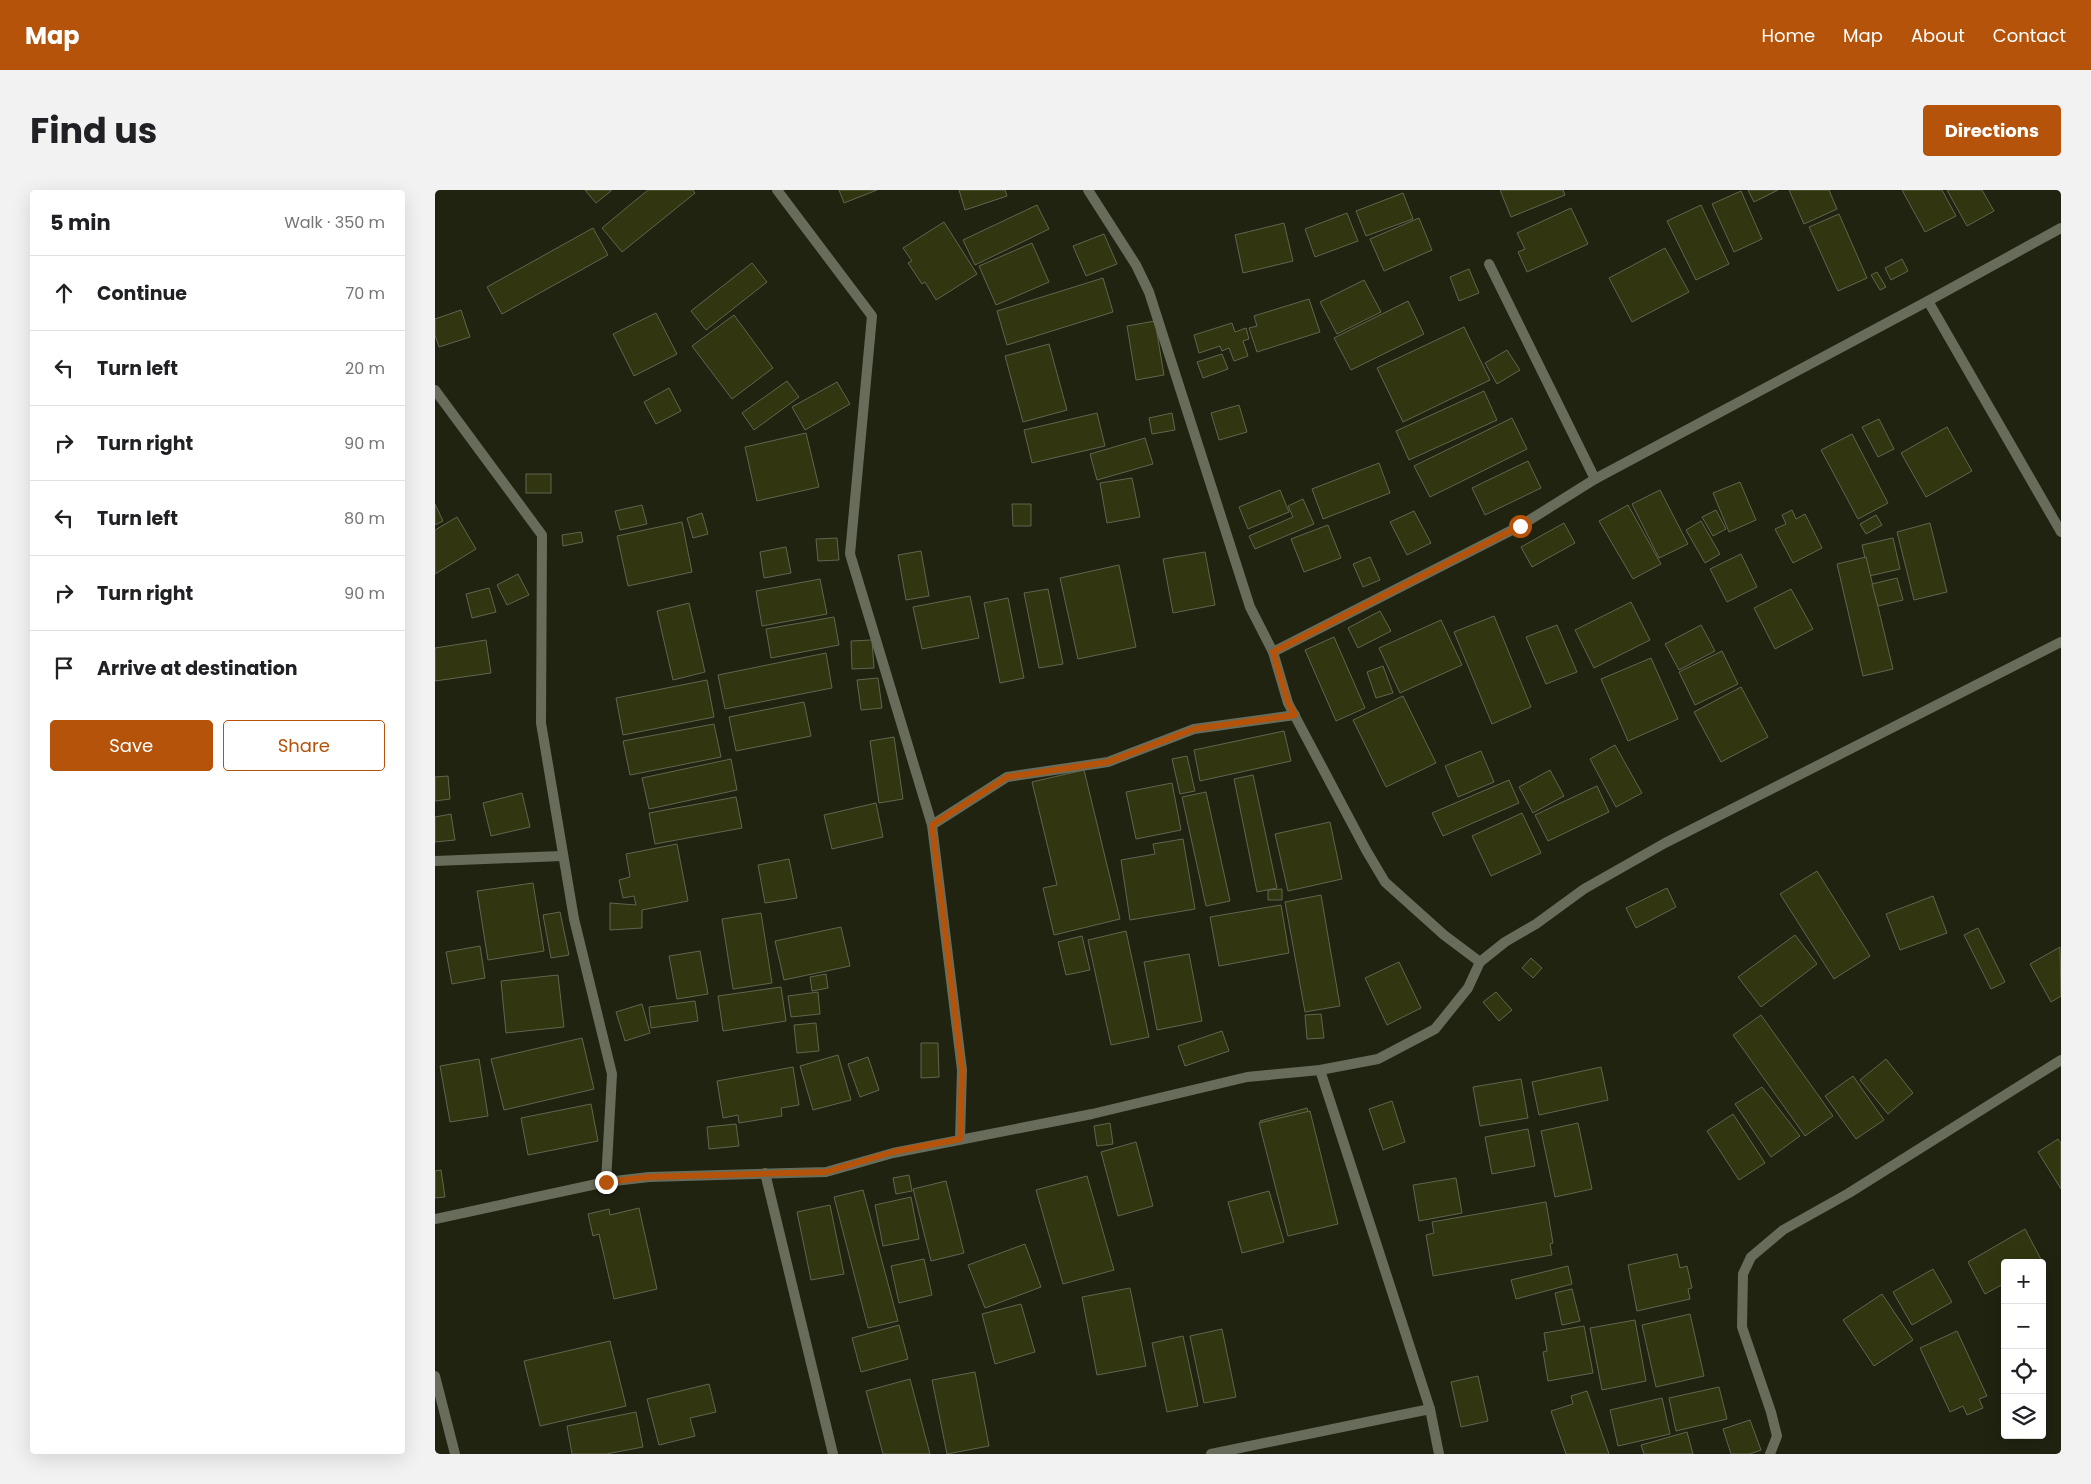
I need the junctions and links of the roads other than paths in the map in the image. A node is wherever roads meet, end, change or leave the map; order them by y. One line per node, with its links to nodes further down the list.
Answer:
1 (777, 190): 12 (street)
2 (1088, 190): 10 (street)
3 (2061, 228): 5 (street)
4 (1489, 264): 7 (street)
5 (1928, 302): 7 (street); 8 (street)
6 (435, 390): 13 (street)
7 (1595, 479): 10 (street)
8 (2061, 532)
9 (2061, 642): 15 (street)
10 (1273, 652): 11 (street)
11 (1295, 715): 12 (street); 15 (street)
12 (932, 825): 18 (street)
13 (562, 856): 14 (street); 20 (street)
14 (435, 861)
15 (1480, 962): 17 (street)
16 (2061, 1060): 28 (street)
17 (1320, 1070): 18 (street); 23 (street)
18 (960, 1139): 19 (street)
19 (765, 1174): 20 (street); 25 (street)
20 (606, 1182): 21 (street)
21 (435, 1218)
22 (435, 1376): 24 (street)
23 (1430, 1409): 26 (street); 27 (street)
24 (455, 1454)
25 (833, 1454)
26 (1211, 1454)
27 (1439, 1454)
28 (1770, 1454)

